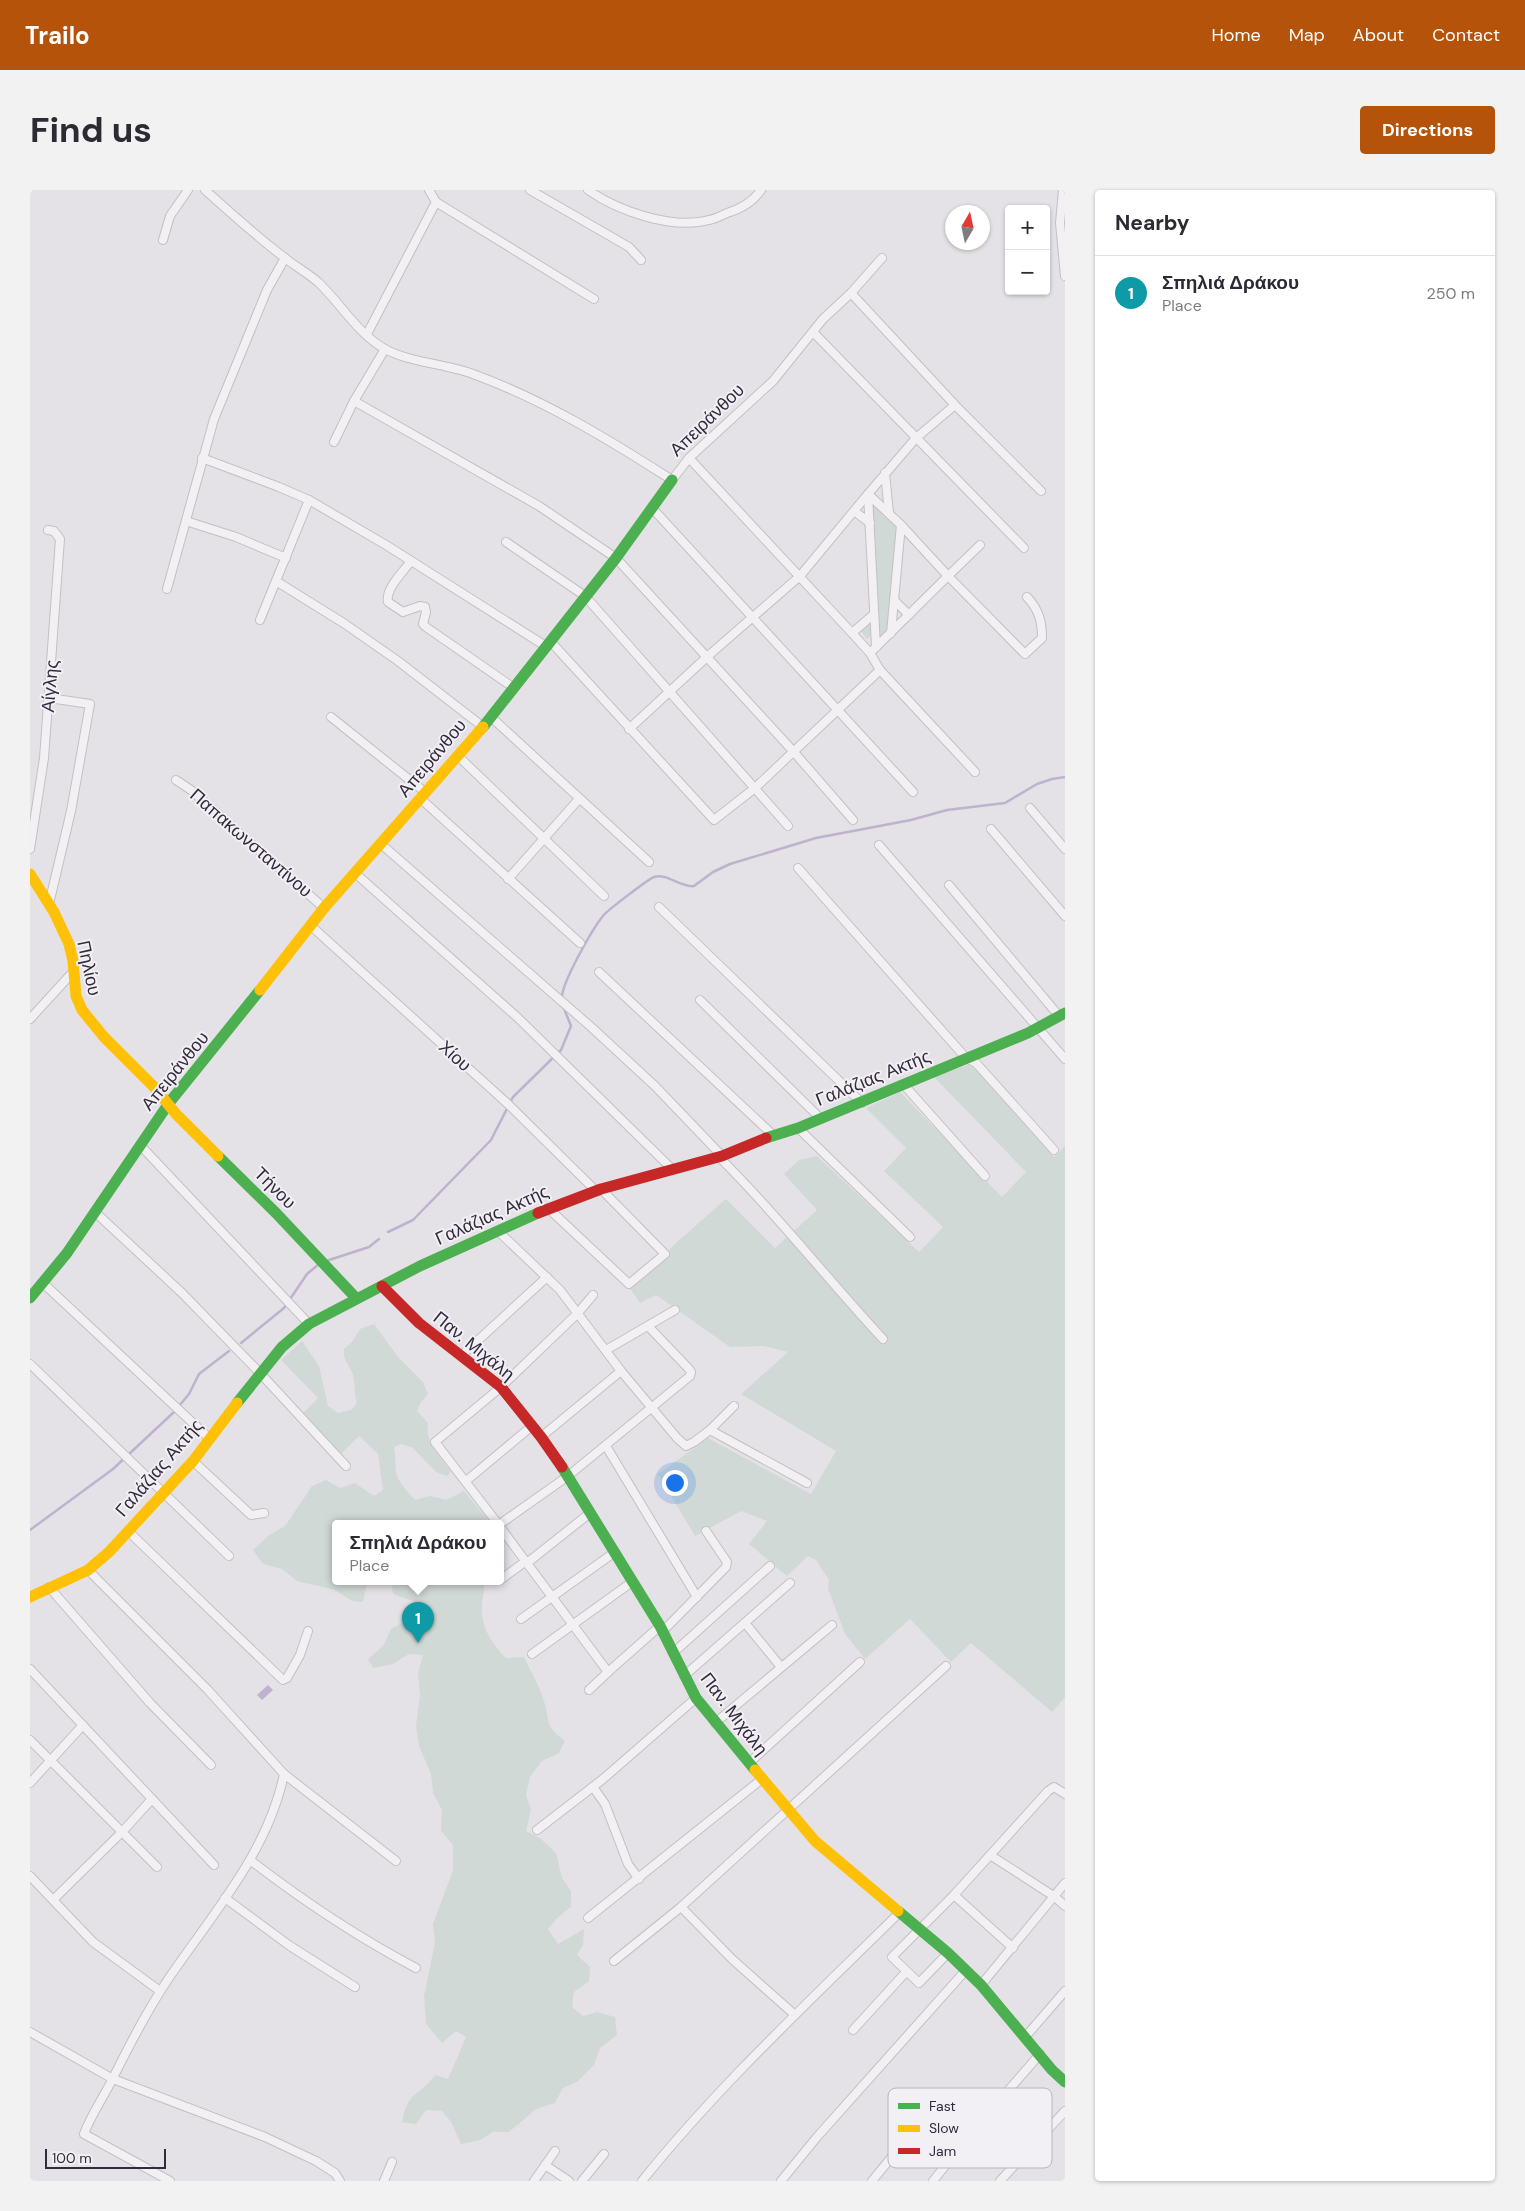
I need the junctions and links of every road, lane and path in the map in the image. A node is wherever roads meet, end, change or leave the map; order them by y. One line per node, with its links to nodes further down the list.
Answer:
1 (188, 190): 10 (street)
2 (204, 190): 11 (street)
3 (428, 190): 8 (street)
4 (530, 190): 13 (street)
5 (588, 190): 6 (street)
6 (761, 190)
7 (1063, 190): 9 (street)
8 (436, 202): 16 (street); 18 (street)
9 (1063, 206): 14 (street)
10 (163, 240)
11 (285, 258): 18 (street); 24 (street)
12 (882, 258): 15 (street, Απειράνθου)
13 (641, 260)
14 (1065, 276)
15 (851, 293): 17 (street, Απειράνθου); 21 (street)
16 (594, 299)
17 (813, 332): 22 (street); 25 (street, Απειράνθου)
18 (367, 334): 19 (street)
19 (385, 349): 20 (street); 27 (street)
20 (354, 401): 23 (street); 42 (street)
21 (955, 406): 22 (street); 28 (street)
22 (916, 438): 26 (street); 40 (street)
23 (334, 442)
24 (202, 458): 30 (street); 34 (street)
25 (688, 458): 27 (street, Απειράνθου); 44 (street)
26 (885, 473): 29 (street); 33 (street)
27 (672, 480): 31 (street, Απειράνθου)
28 (1041, 490)
29 (868, 494): 32 (street); 33 (street); 35 (street)
30 (309, 500): 41 (street); 43 (street)
31 (653, 509): 42 (street, Απειράνθου); 53 (street)
32 (854, 511): 35 (street); 44 (street)
33 (888, 513): 36 (street)
34 (186, 521): 41 (street); 47 (street)
35 (870, 523): 51 (street)
36 (901, 525): 45 (street); 50 (street)
37 (48, 530): 64 (street, Αίγλης)
38 (506, 542): 48 (street)
39 (980, 545): 45 (street)
40 (1024, 548)
41 (286, 558): 46 (street)
42 (616, 558): 48 (street, Απειράνθου); 60 (street)
43 (411, 561): 57 (street); 62 (street)
44 (800, 576): 53 (street); 55 (street)
45 (948, 576): 49 (street); 52 (street)
46 (276, 581): 54 (street); 68 (street)
47 (167, 589)
48 (585, 596): 57 (street, Απειράνθου); 63 (street)
49 (1027, 597)
50 (894, 600): 52 (street); 56 (street)
51 (874, 614): 55 (street); 58 (street)
52 (909, 615): 56 (street)
53 (754, 616): 60 (street); 65 (street)
54 (260, 620)
55 (852, 633): 59 (street)
56 (891, 633): 58 (street)
57 (549, 644): 62 (street, Απειράνθου); 69 (street)
58 (876, 647): 59 (street)
59 (870, 653): 61 (street)
60 (708, 656): 63 (street); 70 (street)
61 (880, 670): 65 (street); 72 (street)
62 (514, 688): 67 (street, Απειράνθου)
63 (670, 692): 69 (street); 74 (street)
64 (50, 698): 85 (street, Αίγλης); 94 (street)
65 (838, 711): 70 (street); 75 (street)
66 (330, 716): 76 (street)
67 (491, 717): 68 (street, Απειράνθου); 77 (street)
68 (482, 726): 71 (street, Απειράνθου)
69 (629, 729): 74 (street)
70 (793, 751): 74 (street); 79 (street)
71 (458, 756): 76 (street, Απειράνθου); 82 (street)
72 (975, 772)
73 (176, 780): 96 (street, Παπακωνσταντίνου)
74 (755, 788): 80 (street)
75 (913, 792)
76 (423, 796): 83 (street, Απειράνθου); 91 (street)
77 (579, 799): 82 (street); 87 (street)
78 (1030, 808): 86 (street)
79 (853, 820)
80 (788, 826)
81 (991, 829): 97 (street)
82 (545, 840): 91 (street); 93 (street)
83 (381, 844): 89 (street, Απειράνθου); 116 (street)
84 (879, 845): 105 (street)
85 (30, 849)
86 (1065, 849)
87 (649, 862)
88 (798, 868): 106 (street)
89 (355, 873): 96 (street, Απειράνθου); 117 (street)
90 (30, 874): 94 (street, Πηλίου)
91 (508, 880): 99 (street)
92 (949, 886): 103 (street)
93 (604, 896)
94 (49, 904): 100 (street, Πηλίου)
95 (659, 907): 110 (street)
96 (324, 908): 98 (street, Απειράνθου)
97 (1065, 916)
98 (310, 925): 109 (street, Απειράνθου); 119 (street, Χίου)
99 (580, 943)
100 (73, 972): 104 (street); 109 (street, Πηλίου)
101 (599, 972): 113 (street)
102 (700, 1000): 111 (street)
103 (1062, 1015): 105 (street, Γαλάζιας Ακτής)
104 (30, 1019)
105 (1037, 1028): 106 (street, Γαλάζιας Ακτής); 107 (street)
106 (966, 1058): 108 (street, Γαλάζιας Ακτής); 115 (street)
107 (1065, 1059)
108 (904, 1085): 110 (street, Γαλάζιας Ακτής); 118 (street)
109 (169, 1103): 114 (street, Απειράνθου); 129 (street, Τήνου)
110 (862, 1103): 111 (street, Γαλάζιας Ακτής)
111 (820, 1118): 112 (street, Γαλάζιας Ακτής)
112 (798, 1128): 113 (street, Γαλάζιας Ακτής); 123 (street)
113 (774, 1135): 116 (street, Γαλάζιας Ακτής)
114 (140, 1145): 121 (street, Απειράνθου); 132 (street)
115 (1054, 1150)
116 (720, 1156): 117 (street, Γαλάζιας Ακτής); 134 (street)
117 (671, 1168): 119 (street, Γαλάζιας Ακτής)
118 (985, 1176)
119 (599, 1190): 120 (street, Γαλάζιας Ακτής); 120 (street, Χίου)
120 (548, 1208): 122 (street, Γαλάζιας Ακτής)
121 (95, 1212): 125 (street, Απειράνθου); 139 (street)
122 (498, 1232): 124 (street); 126 (street, Γαλάζιας Ακτής)
123 (910, 1237)
124 (547, 1277): 131 (street); 136 (street)
125 (43, 1283): 128 (street, Απειράνθου); 146 (street)
126 (382, 1286): 129 (street, Γαλάζιας Ακτής); 136 (street, Παν. Μιχάλη)
127 (593, 1295): 131 (street)
128 (30, 1298)
129 (356, 1298): 132 (street, Γαλάζιας Ακτής)
130 (675, 1310): 133 (street)
131 (578, 1313): 135 (street); 140 (street)
132 (309, 1324): 139 (street, Γαλάζιας Ακτής)
133 (648, 1326): 135 (street); 142 (street)
134 (883, 1339)
135 (606, 1350): 138 (street)
136 (462, 1355): 140 (street, Παν. Μιχάλη)
137 (30, 1364): 153 (street)
138 (621, 1371): 142 (street); 145 (street)
139 (260, 1373): 146 (street, Γαλάζιας Ακτής); 149 (street)
140 (501, 1387): 143 (street, Παν. Μιχάλη); 151 (street)
141 (734, 1406): 144 (street)
142 (652, 1408): 144 (street); 147 (street)
143 (532, 1426): 145 (street, Παν. Μιχάλη); 151 (street)
144 (710, 1430): 152 (street)
145 (541, 1437): 150 (street, Παν. Μιχάλη)
146 (210, 1439): 148 (street, Γαλάζιας Ακτής)
147 (606, 1446): 150 (street); 172 (street)
148 (193, 1461): 153 (street, Γαλάζιας Ακτής); 154 (street)
149 (346, 1466)
150 (568, 1476): 155 (street, Παν. Μιχάλη); 157 (street)
151 (466, 1481): 156 (street)
152 (807, 1483)
153 (164, 1494): 158 (street, Γαλάζιας Ακτής); 162 (street)
154 (264, 1513)
155 (590, 1513): 161 (street, Παν. Μιχάλη); 163 (street)
156 (496, 1520)
157 (504, 1522)
158 (128, 1531): 165 (street, Γαλάζιας Ακτής); 178 (street)
159 (504, 1531): 163 (street)
160 (706, 1531): 172 (street)
161 (615, 1552): 167 (street, Παν. Μιχάλη); 171 (street)
162 (229, 1556)
163 (526, 1562): 166 (street); 171 (street)
164 (770, 1566): 180 (street)
165 (88, 1570): 169 (street, Γαλάζιας Ακτής); 195 (street)
166 (504, 1578)
167 (632, 1582): 175 (street); 177 (street, Παν. Μιχάλη)
168 (790, 1583): 174 (street)
169 (49, 1587): 170 (street, Γαλάζιας Ακτής); 194 (street)
170 (30, 1597)
171 (550, 1597): 173 (street); 175 (street)
172 (697, 1597): 177 (street)
173 (521, 1620)
174 (745, 1623): 183 (street); 186 (street)
175 (573, 1624): 179 (street); 185 (street)
176 (832, 1625): 183 (street)
177 (661, 1629): 180 (street, Παν. Μιχάλη); 185 (street)
178 (308, 1632)
179 (532, 1654)
180 (673, 1654): 186 (street, Παν. Μιχάλη)
181 (860, 1662): 193 (street)
182 (946, 1666): 201 (street)
183 (781, 1667): 189 (street)
184 (30, 1669): 190 (street)
185 (608, 1672): 187 (street)
186 (684, 1676): 188 (street, Παν. Μιχάλη)
187 (589, 1690)
188 (696, 1698): 189 (street, Παν. Μιχάλη); 198 (street)
189 (715, 1723): 193 (street, Παν. Μιχάλη)
190 (82, 1724): 192 (street); 200 (street)
191 (30, 1740): 192 (street)
192 (52, 1761): 197 (street); 203 (street)
193 (749, 1763): 196 (street, Παν. Μιχάλη)
194 (211, 1765)
195 (284, 1774): 205 (street); 206 (street)
196 (762, 1779): 201 (street, Παν. Μιχάλη); 210 (street)
197 (30, 1783)
198 (593, 1787): 202 (street); 210 (street)
199 (1065, 1794): 204 (street)
200 (152, 1799): 203 (street); 207 (street)
201 (787, 1810): 217 (street); 218 (street, Παν. Μιχάλη)
202 (537, 1830)
203 (123, 1831): 208 (street); 215 (street)
204 (990, 1855): 212 (street); 213 (street)
205 (250, 1860): 214 (street); 224 (street)
206 (396, 1861)
207 (214, 1865)
208 (157, 1867)
209 (30, 1876): 215 (street)
210 (639, 1879): 219 (street)
211 (1065, 1883): 213 (street)
212 (954, 1895): 220 (street); 221 (street)
213 (1055, 1896): 216 (street); 221 (street)
214 (225, 1898): 228 (street); 230 (street)
215 (54, 1899): 230 (street)
216 (1065, 1906)
217 (681, 1907): 223 (street); 231 (street)
218 (899, 1913): 220 (street, Παν. Μιχάλη); 231 (street)
219 (588, 1918)
220 (920, 1928): 222 (street, Παν. Μιχάλη); 226 (street)
221 (1013, 1948): 227 (street)
222 (948, 1953): 225 (street, Παν. Μιχάλη); 226 (street)
223 (614, 1960)
224 (416, 1968)
225 (966, 1970): 227 (street, Παν. Μιχάλη); 255 (street)
226 (906, 1972): 232 (street)
227 (981, 1985): 234 (street, Παν. Μιχάλη)
228 (356, 1987)
229 (1065, 1991): 234 (street)
230 (160, 1992): 236 (street)
231 (795, 2015): 254 (street)
232 (853, 2030)
233 (30, 2032): 236 (street)
234 (1026, 2036): 235 (street, Παν. Μιχάλη)
235 (1040, 2054): 237 (street, Παν. Μιχάλη); 238 (street)
236 (113, 2079): 248 (street); 249 (street)
237 (1065, 2082)
238 (1010, 2088)
239 (1065, 2111): 240 (street)
240 (1052, 2125)
241 (555, 2152): 245 (street)
242 (604, 2154): 253 (street)
243 (888, 2161): 256 (street)
244 (392, 2162): 250 (street)
245 (545, 2165): 251 (street); 252 (street)
246 (943, 2168): 257 (street)
247 (1012, 2168): 258 (street)
248 (170, 2181)
249 (340, 2181)
250 (384, 2181)
251 (534, 2181)
252 (569, 2181)
253 (582, 2181)
254 (642, 2181)
255 (781, 2181)
256 (872, 2181)
257 (933, 2181)
258 (1000, 2181)

